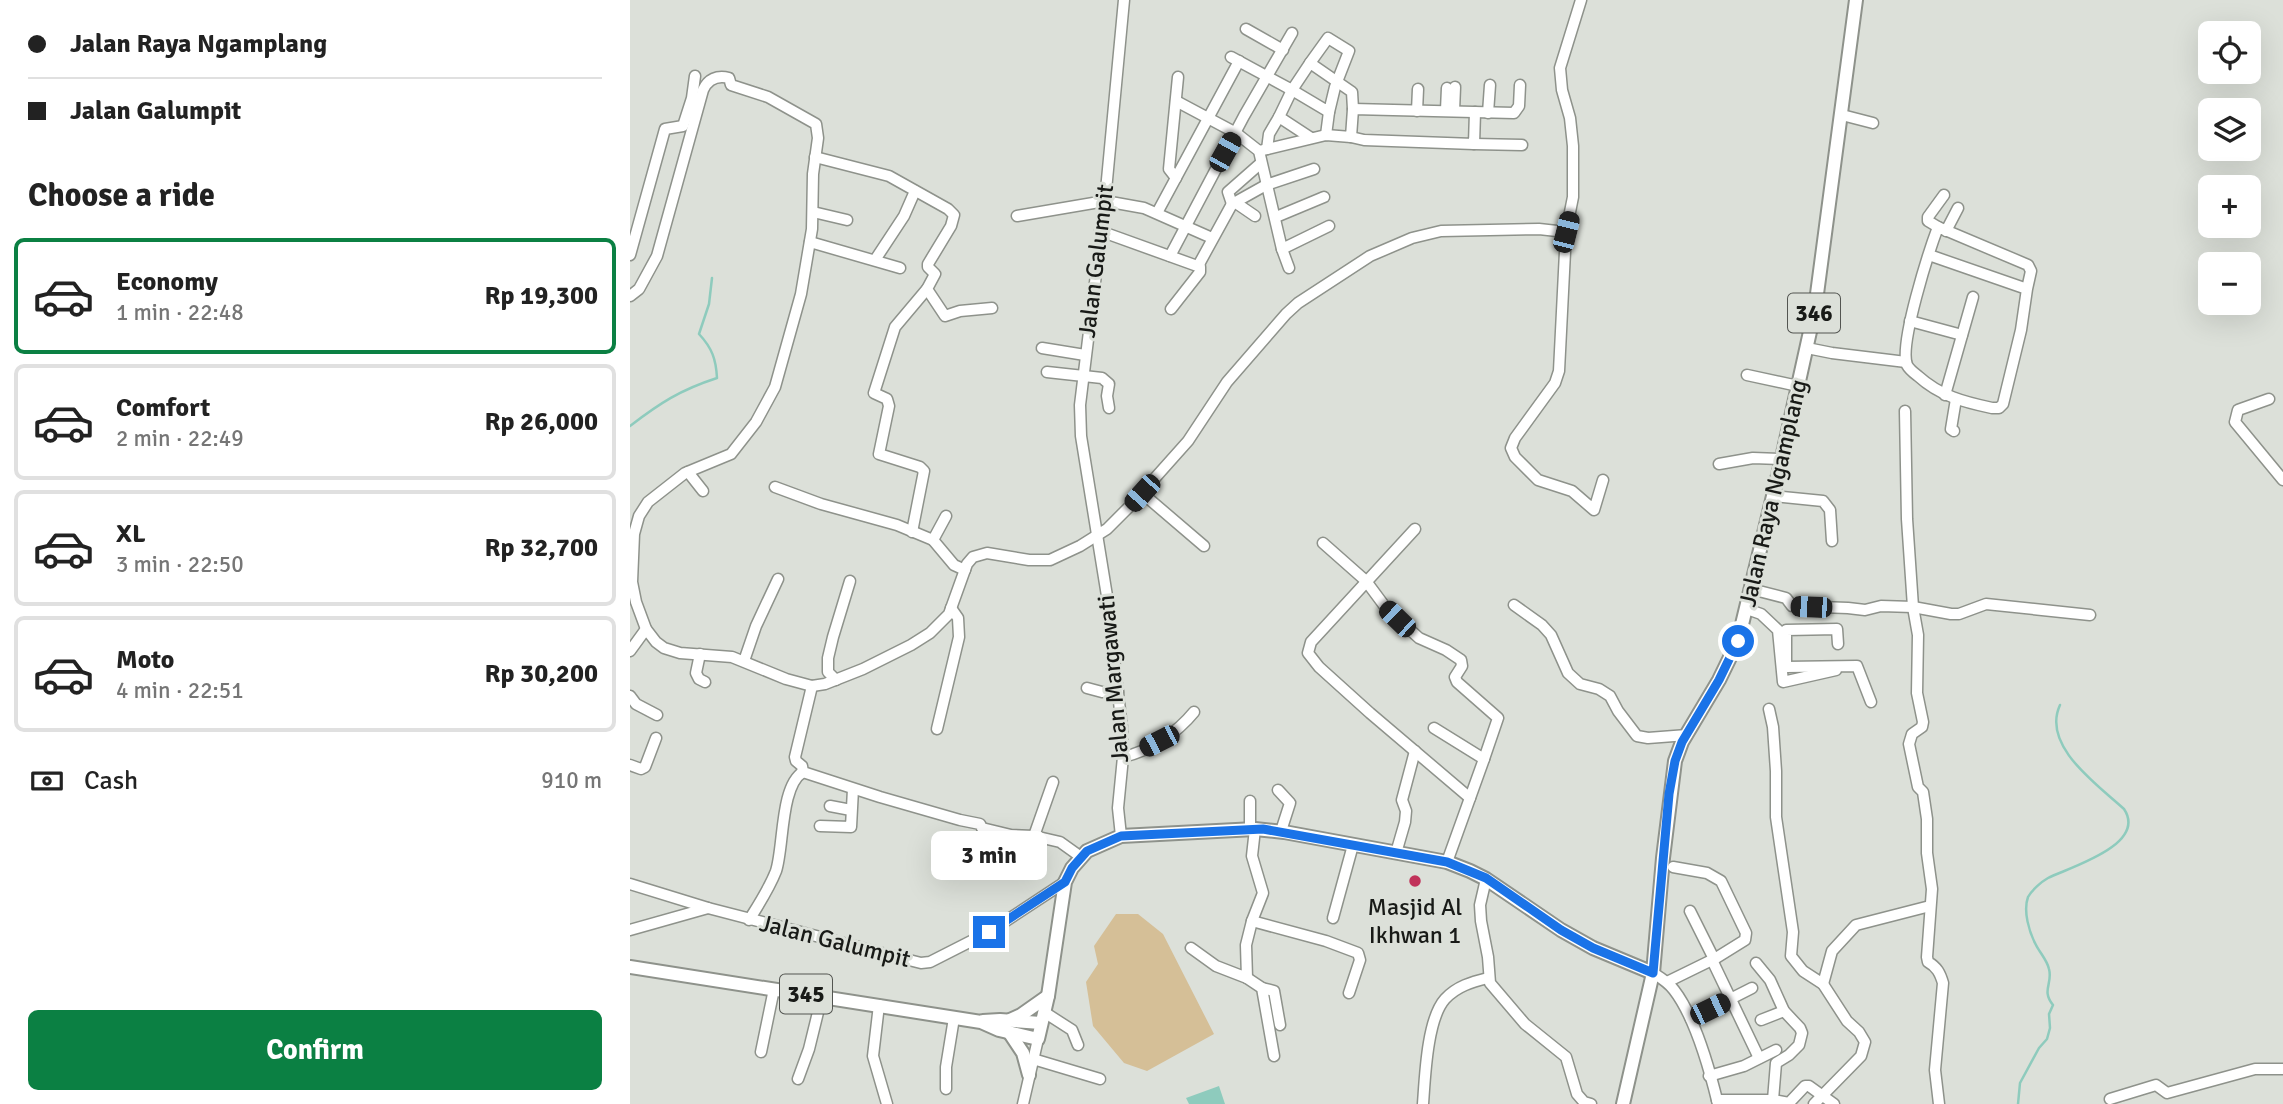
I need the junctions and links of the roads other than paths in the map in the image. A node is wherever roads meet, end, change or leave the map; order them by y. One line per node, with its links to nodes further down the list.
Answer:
1 (1124, 0): 43 (street, Jalan Galumpit)
2 (1581, 0): 56 (street)
3 (1856, 0): 24 (main road, Jalan Raya Ngamplang / 346)
4 (1246, 29): 6 (street)
5 (1293, 33): 6 (street)
6 (1283, 50): 10 (street)
7 (1311, 63): 11 (street); 11 (street); 16 (street)
8 (695, 76): 60 (street)
9 (1178, 77): 17 (street)
10 (1268, 77): 16 (street); 26 (street); 28 (street)
11 (1338, 80): 18 (street); 21 (street)
12 (1490, 85): 23 (street)
13 (1520, 85): 23 (street)
14 (1451, 88): 20 (street)
15 (1418, 89): 19 (street)
16 (1292, 90): 21 (street); 25 (street)
17 (1176, 101): 26 (street); 38 (street)
18 (1353, 109): 19 (street); 30 (street)
19 (1417, 111): 20 (street)
20 (1450, 111): 22 (street)
21 (1329, 112): 29 (street)
22 (1475, 112): 23 (street); 32 (street)
23 (1488, 113)
24 (1842, 115): 27 (street); 76 (main road, Jalan Raya Ngamplang / 346)
25 (1279, 117): 31 (street); 34 (street)
26 (1208, 119): 28 (street); 38 (street)
27 (1873, 123)
28 (1236, 132): 34 (street); 52 (street)
29 (1326, 135): 30 (street); 31 (street)
30 (1351, 137): 32 (street)
31 (1311, 138): 34 (street)
32 (1474, 144): 33 (street)
33 (1522, 145)
34 (1263, 150): 36 (street)
35 (818, 158): 40 (street); 46 (street); 69 (street)
36 (1261, 163): 39 (street); 44 (street)
37 (1314, 169): 39 (street)
38 (1176, 177): 47 (street)
39 (1266, 185): 44 (street); 50 (street)
40 (915, 191): 63 (street); 67 (street)
41 (1944, 195): 54 (street)
42 (1324, 197): 50 (street)
43 (1105, 201): 47 (street); 48 (street); 55 (street, Jalan Galumpit)
44 (1234, 203): 49 (street); 57 (street)
45 (1958, 208): 54 (street)
46 (817, 213): 51 (street); 58 (street)
47 (1157, 213): 52 (street)
48 (1017, 216)
49 (1255, 216)
50 (1276, 217): 59 (street)
51 (847, 220)
52 (1184, 226): 57 (street); 62 (street)
53 (1329, 226): 59 (street)
54 (1942, 229): 61 (street); 68 (street)
55 (1100, 231): 62 (street); 77 (street, Jalan Galumpit)
56 (1566, 232): 90 (street); 94 (street)
57 (1212, 238): 64 (street)
58 (814, 243): 63 (street); 89 (street)
59 (1282, 249): 66 (street)
60 (630, 255)
61 (1929, 255): 68 (street); 73 (street)
62 (1170, 256): 64 (street)
63 (875, 260): 65 (street)
64 (1198, 266): 72 (street)
65 (900, 268)
66 (1289, 268)
67 (927, 289): 71 (street); 99 (street)
68 (2026, 289): 83 (street)
69 (630, 296)
70 (1973, 297): 74 (street)
71 (992, 308)
72 (1171, 309)
73 (1910, 321): 74 (street); 78 (street)
74 (1962, 335): 83 (street)
75 (1042, 348): 77 (street)
76 (1807, 348): 78 (street); 82 (main road, Jalan Raya Ngamplang / 346)
77 (1085, 355): 81 (street, Jalan Galumpit)
78 (1906, 362): 83 (street)
79 (1047, 372): 81 (street)
80 (1747, 375): 82 (street)
81 (1082, 376): 85 (street); 98 (street, Jalan Galumpit)
82 (1798, 386): 87 (main road, Jalan Raya Ngamplang / 346)
83 (1945, 395)
84 (2269, 399): 91 (street)
85 (1109, 408)
86 (1905, 411): 110 (street)
87 (1782, 459): 88 (street); 95 (main road, Jalan Raya Ngamplang / 346)
88 (1719, 464)
89 (690, 475): 93 (street); 114 (street)
90 (1603, 480)
91 (2283, 480)
92 (775, 487): 99 (street)
93 (703, 491)
94 (1142, 493): 98 (street); 103 (street)
95 (1773, 496): 101 (street); 108 (main road, Jalan Raya Ngamplang / 346)
96 (946, 516): 100 (street)
97 (1415, 529): 107 (street)
98 (1097, 530): 104 (street); 126 (street, Jalan Margawati)
99 (912, 532): 100 (street)
100 (933, 540): 104 (street)
101 (1832, 541)
102 (1323, 543): 107 (street)
103 (1205, 546)
104 (960, 567): 111 (street)
105 (778, 579): 119 (street)
106 (850, 581): 122 (street)
107 (1366, 581): 136 (street); 138 (street)
108 (1751, 589): 110 (street); 113 (main road, Jalan Raya Ngamplang / 346)
109 (1514, 605): 134 (street)
110 (1913, 607): 112 (street); 161 (street)
111 (951, 608): 122 (street); 133 (street)
112 (2090, 615)
113 (1745, 616): 115 (street); 134 (main road, Jalan Raya Ngamplang / 346)
114 (646, 629): 117 (street); 118 (street)
115 (1782, 630): 116 (street); 121 (street)
116 (1838, 644)
117 (630, 651)
118 (700, 654): 119 (street); 123 (street)
119 (745, 657): 124 (street)
120 (1857, 666): 121 (street); 121 (street); 128 (street)
121 (1783, 667)
122 (833, 678): 124 (street)
123 (705, 682)
124 (812, 685): 140 (street)
125 (1087, 688): 126 (street)
126 (1118, 692): 137 (street, Jalan Margawati)
127 (630, 696): 131 (street)
128 (1871, 702)
129 (1769, 709): 176 (street)
130 (1194, 712): 137 (street)
131 (657, 715)
132 (1434, 727): 138 (street)
133 (937, 729)
134 (1687, 735): 172 (main road, Jalan Raya Ngamplang)
135 (656, 738): 139 (street)
136 (1415, 751): 144 (street); 154 (street)
137 (1123, 757): 152 (street, Jalan Margawati)
138 (1484, 759): 144 (street)
139 (630, 765)
140 (803, 772): 142 (street); 165 (street)
141 (1053, 782): 151 (street)
142 (853, 789): 147 (street); 151 (street)
143 (1278, 790): 150 (street)
144 (1469, 798): 156 (street)
145 (1250, 801): 149 (street)
146 (830, 806): 147 (street)
147 (851, 810): 148 (street)
148 (820, 826)
149 (1252, 829): 150 (main road); 152 (main road); 166 (street)
150 (1281, 831): 153 (main road)
151 (1034, 836): 155 (street)
152 (1121, 836): 155 (main road)
153 (1353, 845): 154 (main road); 164 (street)
154 (1396, 853): 156 (main road)
155 (1081, 857): 159 (main road)
156 (1447, 862): 158 (main road)
157 (1673, 867): 169 (street)
158 (1486, 878): 172 (main road); 174 (street)
159 (1065, 882): 165 (street, Jalan Galumpit); 182 (main road)
160 (630, 884): 162 (street, Jalan Galumpit)
161 (1930, 906): 176 (street); 216 (street)
162 (708, 908): 165 (street, Jalan Galumpit); 167 (street)
163 (1690, 911): 169 (street)
164 (1333, 918)
165 (749, 920)
166 (1252, 921): 173 (street); 180 (street)
167 (630, 930)
168 (1191, 947): 173 (street)
169 (1713, 960): 175 (street); 183 (street)
170 (1756, 963): 185 (street)
171 (630, 967): 179 (main road, 345)
172 (1653, 973): 175 (street); 213 (main road, Jalan Raya Ngamplang)
173 (1247, 978): 177 (street)
174 (1488, 978): 211 (street); 212 (street)
175 (1667, 982): 188 (street)
176 (1823, 984): 205 (street)
177 (1262, 988): 190 (street); 196 (street)
178 (1752, 988): 183 (street)
179 (774, 989): 181 (main road, 345); 195 (street)
180 (1349, 993)
181 (822, 996): 184 (main road, 345); 202 (street)
182 (1048, 996): 187 (main road); 191 (main road, 345)
183 (1730, 999): 188 (street); 197 (street)
184 (878, 1005): 186 (main road, 345); 209 (street)
185 (1784, 1011): 189 (street); 207 (street)
186 (954, 1018): 191 (main road, 345); 204 (street)
187 (1043, 1018): 191 (main road, 345); 192 (main road); 193 (street)
188 (1691, 1018): 201 (street)
189 (1760, 1020)
190 (1280, 1025)
191 (1009, 1026): 192 (main road, 345); 200 (main road)
192 (1038, 1039): 198 (street)
193 (1078, 1045)
194 (1776, 1050): 197 (street)
195 (761, 1052)
196 (1274, 1056)
197 (1759, 1058): 201 (street)
198 (1033, 1059): 200 (street); 203 (street)
199 (2283, 1069): 206 (street)
200 (1029, 1075): 210 (street)
201 (1709, 1076): 208 (street)
202 (798, 1079)
203 (1100, 1079)
204 (946, 1089)
205 (1818, 1093): 207 (street); 214 (street); 215 (street)
206 (2110, 1099)
207 (1773, 1100): 208 (street)
208 (1717, 1102)
209 (887, 1104)
210 (1023, 1104)
211 (1423, 1104)
212 (1591, 1104)
213 (1623, 1104)
214 (1814, 1104)
215 (1834, 1104)
216 (1939, 1104)

